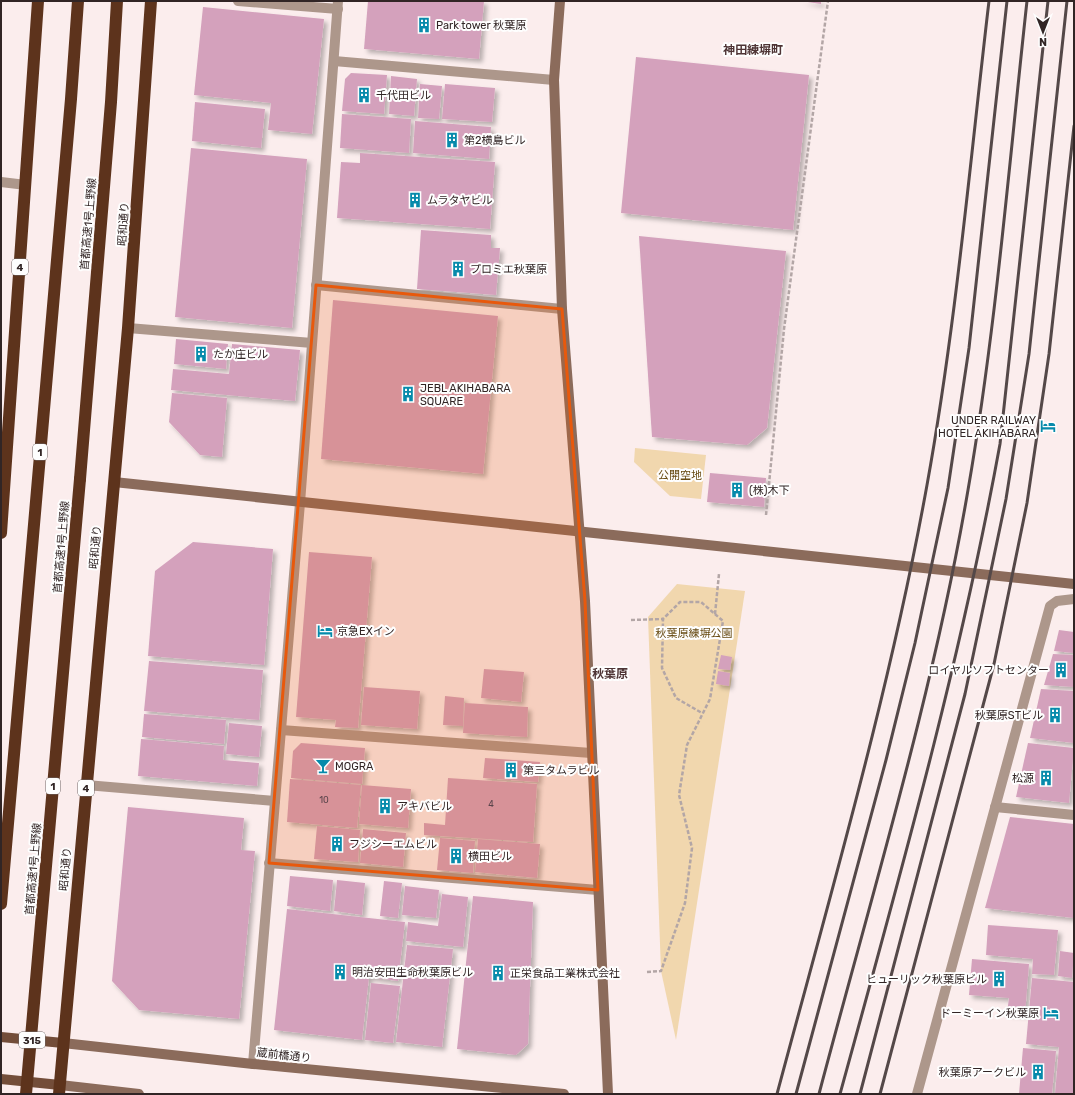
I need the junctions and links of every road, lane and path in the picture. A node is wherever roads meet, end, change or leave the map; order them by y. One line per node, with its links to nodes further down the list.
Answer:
1 (38, 1): 12 (highway, 4)
2 (78, 1): 37 (highway, 1)
3 (117, 1): 44 (highway, 首都高速1号上野線 / 1, bridge)
4 (151, 1): 15 (highway, 昭和通り / 4)
5 (238, 1): 8 (street)
6 (560, 1): 10 (street)
7 (828, 1): 19 (path)
8 (338, 5): 9 (street)
9 (334, 61): 10 (street); 13 (street)
10 (554, 80): 14 (street)
11 (1, 182): 12 (street)
12 (26, 185): 20 (highway, 4)
13 (316, 285): 14 (street); 16 (street)
14 (562, 308): 21 (street)
15 (128, 328): 16 (street); 17 (highway, 昭和通り / 4)
16 (312, 343): 18 (street)
17 (114, 482): 18 (street); 31 (highway, 昭和通り / 4)
18 (300, 503): 21 (street); 29 (street)
19 (766, 515)
20 (1, 527)
21 (580, 533): 23 (street); 30 (street)
22 (719, 574): 25 (path)
23 (1074, 584)
24 (1074, 599): 33 (street)
25 (715, 614): 26 (path); 28 (path)
26 (663, 619): 27 (path); 28 (path)
27 (631, 620)
28 (702, 713): 38 (path)
29 (281, 730): 30 (street); 32 (street)
30 (591, 753): 36 (street)
31 (86, 785): 32 (street); 40 (highway, 昭和通り / 4)
32 (275, 801): 35 (street)
33 (995, 807): 34 (street); 48 (street)
34 (1074, 815)
35 (269, 863): 36 (street); 41 (street)
36 (598, 890): 47 (street)
37 (1, 904)
38 (647, 972)
39 (1, 1037): 40 (main road, 蔵前橋通り / 315)
40 (63, 1043): 41 (street, 蔵前橋通り); 43 (highway, 昭和通り / 4)
41 (253, 1064): 46 (street, 蔵前橋通り)
42 (1, 1079): 43 (main road)
43 (59, 1090): 45 (street)
44 (26, 1094)
45 (139, 1094)
46 (564, 1094)
47 (608, 1094)
48 (917, 1094)

